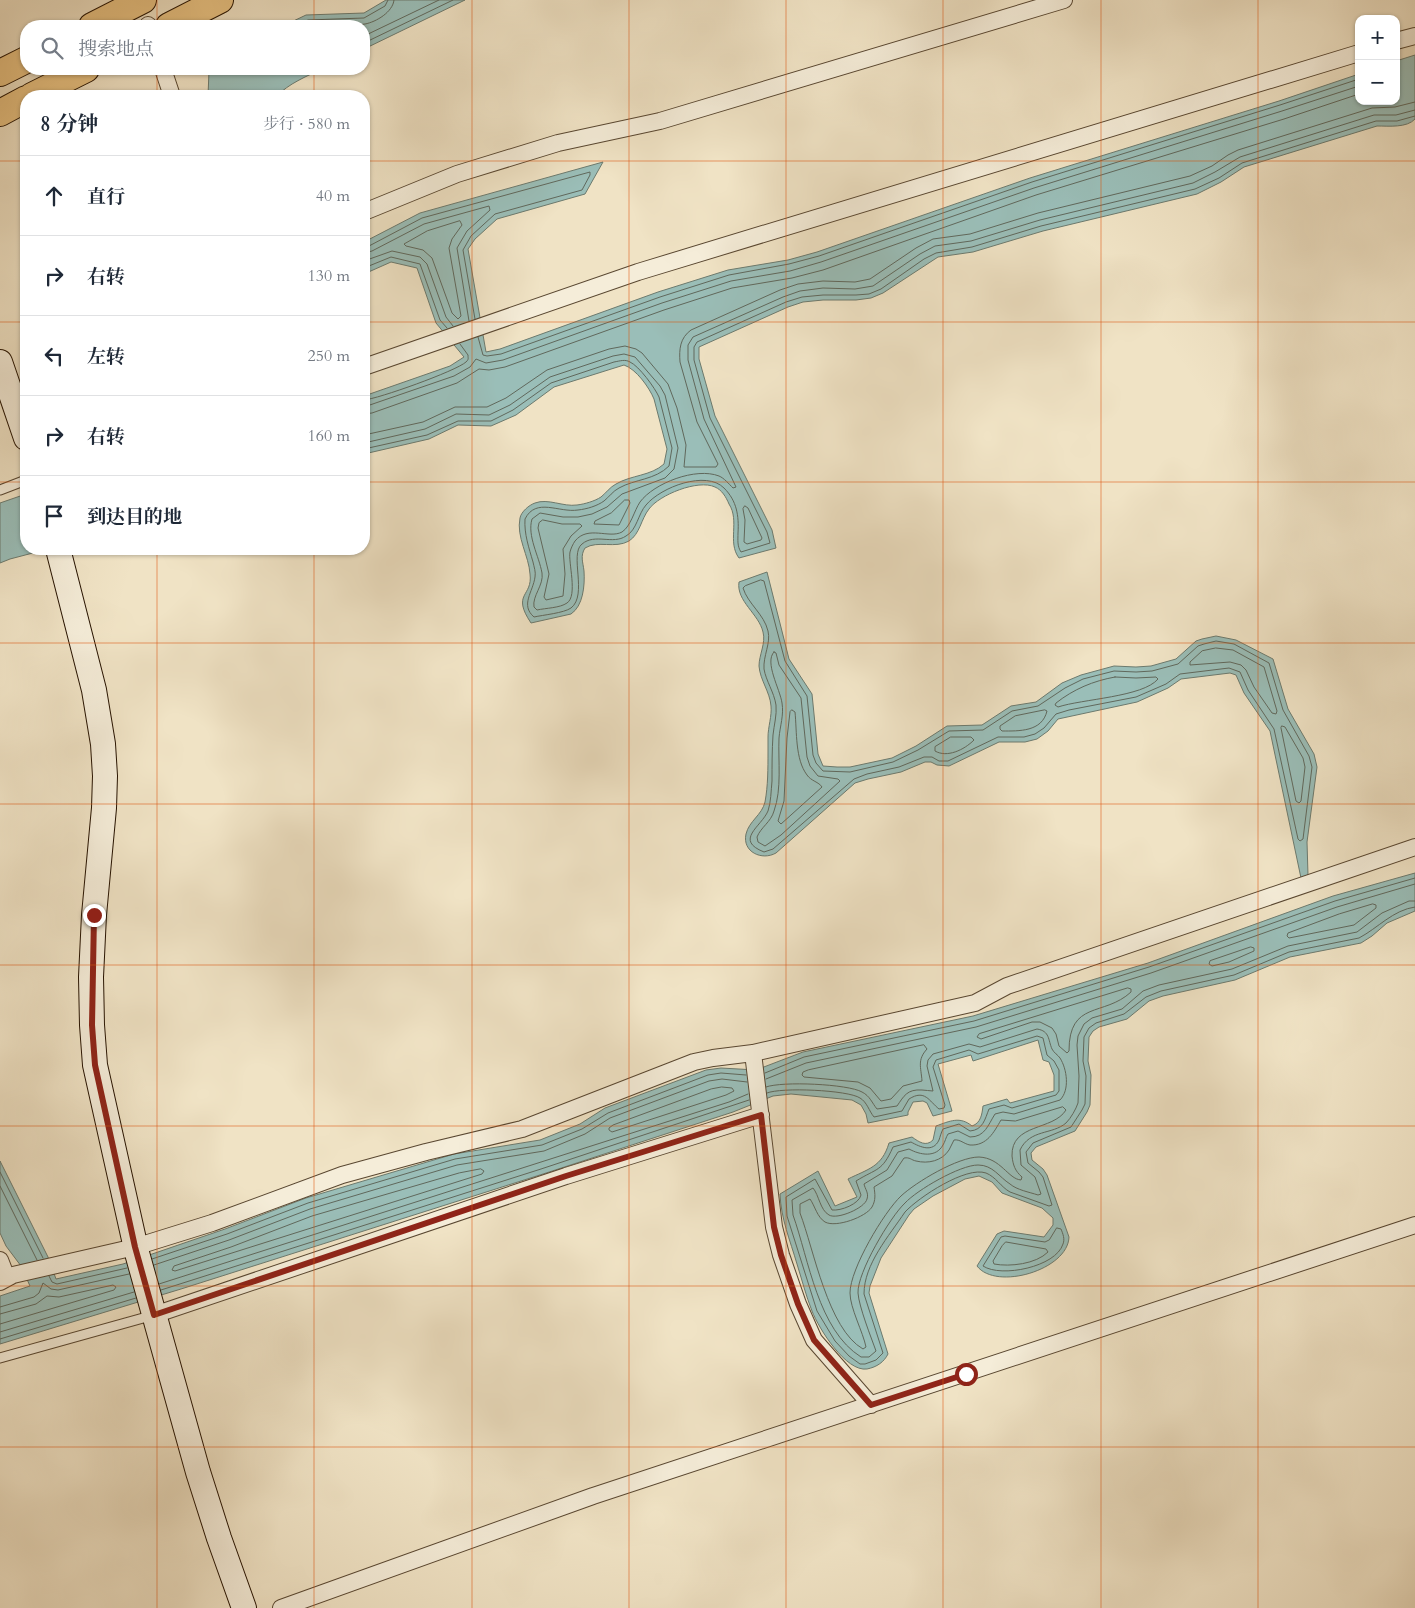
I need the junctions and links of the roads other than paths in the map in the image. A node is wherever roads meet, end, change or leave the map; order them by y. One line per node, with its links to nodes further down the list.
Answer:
1 (143, 0): 4 (main road)
2 (220, 0): 5 (main road)
3 (1064, 0): 17 (street)
4 (104, 20)
5 (171, 20)
6 (1415, 36): 7 (street)
7 (1400, 40)
8 (1355, 54): 19 (street)
9 (20, 63): 10 (main road)
10 (0, 73)
11 (74, 75): 13 (main road)
12 (165, 75): 14 (street)
13 (44, 90)
14 (170, 90)
15 (20, 103): 16 (main road)
16 (0, 113)
17 (370, 210)
18 (0, 362): 20 (street)
19 (370, 365)
20 (20, 420)
21 (20, 482): 22 (lane)
22 (0, 490)
23 (59, 555): 28 (street)
24 (1415, 847): 25 (street)
25 (754, 1060): 26 (street); 28 (street)
26 (760, 1110): 31 (street); 33 (street)
27 (1415, 1226): 33 (street)
28 (136, 1250): 30 (street); 31 (street)
29 (0, 1260): 30 (street)
30 (10, 1278)
31 (152, 1310): 32 (lane); 34 (street)
32 (0, 1358)
33 (871, 1405): 35 (street)
34 (244, 1608)
35 (281, 1608)

